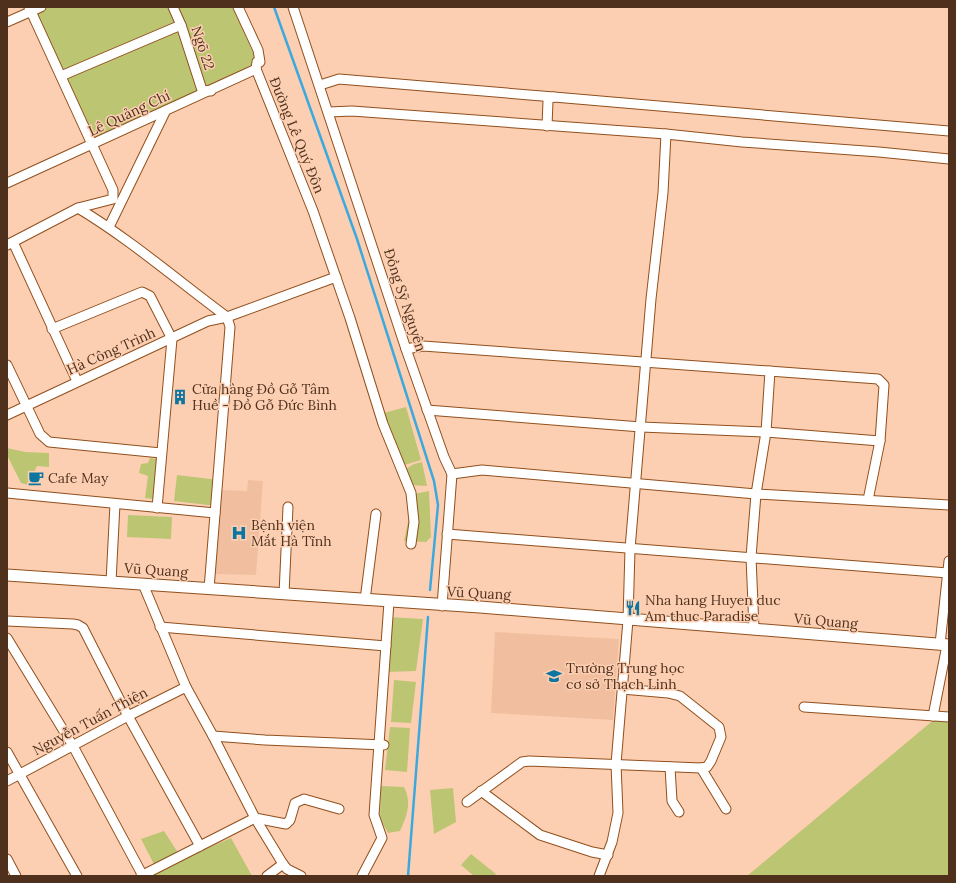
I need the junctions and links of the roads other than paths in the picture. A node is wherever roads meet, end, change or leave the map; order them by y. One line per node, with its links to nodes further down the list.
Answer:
1 (41, 7): 5 (street)
2 (173, 7): 7 (street, Ngõ 22)
3 (238, 7): 8 (street, Đường Lê Quý Đôn)
4 (293, 7): 10 (street, Đồng Sỹ Nguyên)
5 (30, 9): 6 (street); 9 (street)
6 (7, 22)
7 (181, 24): 9 (street); 11 (street, Ngõ 22)
8 (256, 66): 11 (street, Lê Quảng Chí); 24 (street, Đường Lê Quý Đôn)
9 (61, 76): 18 (street)
10 (320, 85): 12 (street); 14 (street, Đồng Sỹ Nguyên)
11 (210, 91): 13 (street, Lê Quảng Chí)
12 (554, 97): 15 (street); 16 (street)
13 (165, 112): 18 (street, Lê Quảng Chí); 22 (street)
14 (329, 112): 15 (street); 28 (street, Đồng Sỹ Nguyên)
15 (547, 126): 17 (street)
16 (949, 131)
17 (666, 134): 19 (street); 29 (street)
18 (92, 145): 20 (street, Lê Quảng Chí); 21 (street)
19 (949, 159)
20 (7, 183)
21 (78, 208): 22 (street); 23 (street)
22 (109, 228): 25 (street)
23 (10, 244): 26 (street)
24 (336, 278): 25 (street, Hà Công Trình); 52 (street, Đường Lê Quý Đôn)
25 (227, 317): 27 (street, Hà Công Trình); 49 (street)
26 (52, 328): 27 (street); 32 (street)
27 (172, 339): 32 (street, Hà Công Trình); 39 (street)
28 (406, 349): 29 (street); 34 (street, Đồng Sỹ Nguyên)
29 (647, 362): 31 (street); 36 (street)
30 (7, 365): 33 (street)
31 (770, 371): 37 (street); 38 (street)
32 (77, 381): 33 (street, Hà Công Trình)
33 (26, 405): 35 (street, Hà Công Trình); 39 (street)
34 (428, 410): 36 (street); 40 (street, Đồng Sỹ Nguyên)
35 (7, 415)
36 (641, 427): 37 (street); 41 (street)
37 (766, 432): 38 (street); 43 (street)
38 (880, 440): 44 (street)
39 (161, 453): 48 (street)
40 (452, 474): 41 (street); 51 (street, Đồng Sỹ Nguyên)
41 (635, 485): 43 (street); 53 (street)
42 (7, 493): 45 (street)
43 (756, 494): 44 (street); 54 (street)
44 (868, 500): 46 (street)
45 (115, 504): 48 (street); 58 (street)
46 (949, 505)
47 (288, 507): 61 (street)
48 (157, 508): 49 (street)
49 (216, 513): 60 (street)
50 (376, 514): 62 (street)
51 (448, 534): 53 (street); 64 (street, Đồng Sỹ Nguyên)
52 (411, 544)
53 (630, 550): 54 (street); 66 (street)
54 (751, 557): 56 (street); 68 (street)
55 (949, 561): 56 (street)
56 (948, 573): 70 (street)
57 (7, 575): 58 (main road, Vũ Quang)
58 (111, 582): 59 (main road, Vũ Quang)
59 (143, 584): 60 (main road, Vũ Quang); 67 (street)
60 (209, 589): 61 (main road, Vũ Quang)
61 (284, 594): 62 (main road, Vũ Quang)
62 (366, 600): 63 (main road, Vũ Quang)
63 (390, 602): 64 (main road, Vũ Quang); 71 (street)
64 (442, 606): 66 (main road, Vũ Quang)
65 (7, 620): 75 (street)
66 (628, 620): 68 (main road, Vũ Quang); 73 (street)
67 (160, 627): 71 (street); 72 (street)
68 (754, 629): 70 (main road, Vũ Quang)
69 (7, 638): 80 (street)
70 (945, 644): 76 (street)
71 (386, 646): 79 (street)
72 (186, 687): 75 (street, Nguyễn Tuấn Thiện); 78 (street)
73 (622, 689): 82 (street); 84 (street)
74 (804, 707): 76 (street)
75 (128, 716): 80 (street, Nguyễn Tuấn Thiện); 93 (street)
76 (933, 716): 77 (street)
77 (949, 717)
78 (213, 736): 79 (street); 92 (street)
79 (382, 745): 102 (street)
80 (73, 746): 85 (street, Nguyễn Tuấn Thiện); 99 (street)
81 (7, 752): 85 (street)
82 (616, 764): 83 (street); 87 (street); 94 (street)
83 (670, 767): 84 (street); 91 (street)
84 (701, 768): 90 (street)
85 (20, 774): 86 (street, Nguyễn Tuấn Thiện); 98 (street)
86 (7, 781)
87 (481, 791): 88 (street); 94 (street)
88 (467, 802)
89 (339, 809): 92 (street)
90 (726, 809)
91 (679, 812)
92 (255, 818): 93 (street); 96 (street)
93 (200, 846): 99 (street)
94 (608, 855): 103 (street)
95 (7, 859): 97 (street)
96 (283, 864): 100 (street); 101 (street)
97 (16, 876)
98 (77, 876)
99 (142, 876)
100 (267, 876)
101 (301, 876)
102 (362, 876)
103 (599, 876)

